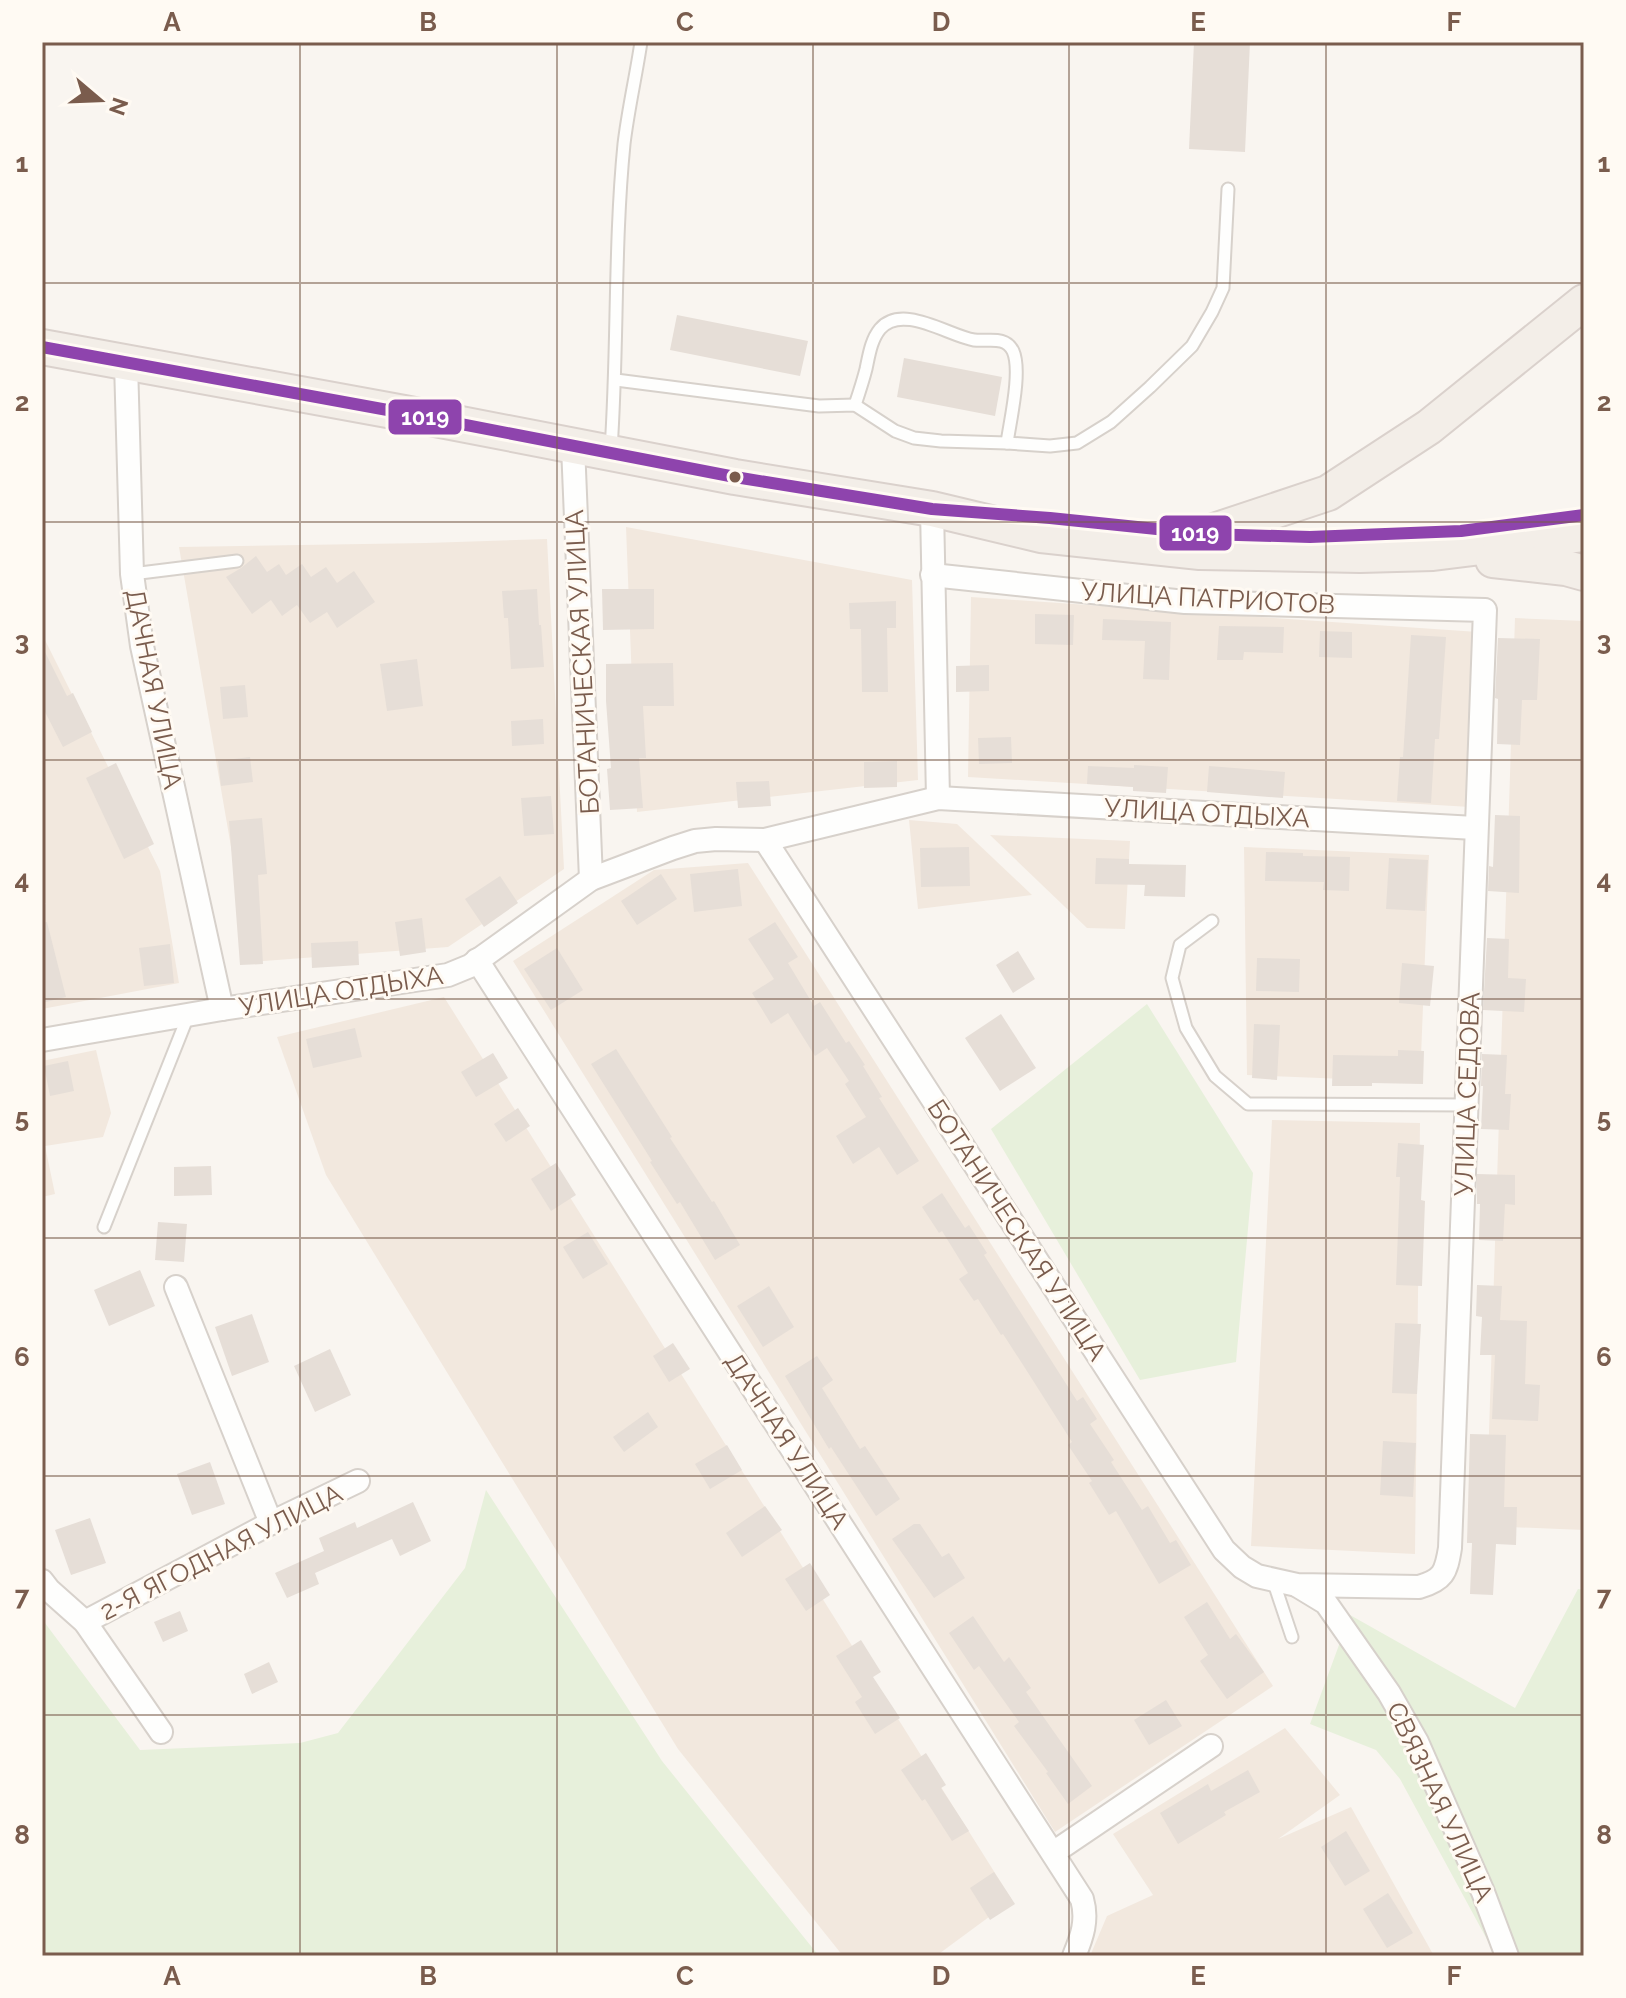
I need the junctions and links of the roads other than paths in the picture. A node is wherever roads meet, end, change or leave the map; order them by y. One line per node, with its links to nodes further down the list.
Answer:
1 (641, 42): 6 (lane)
2 (1228, 189): 8 (lane)
3 (1584, 302): 13 (main road)
4 (42, 347): 5 (main road)
5 (126, 363): 9 (main road); 18 (street, ДАЧНАЯ УЛИЦА)
6 (616, 380): 7 (lane); 10 (lane)
7 (855, 405): 8 (lane); 8 (lane)
8 (1007, 443)
9 (573, 446): 10 (main road); 24 (street, БОТАНИЧЕСКАЯ УЛИЦА)
10 (611, 454): 11 (main road)
11 (932, 509): 13 (main road); 15 (main road); 19 (street)
12 (1584, 515): 13 (main road)
13 (1205, 534)
14 (1584, 534): 15 (main road)
15 (1433, 553): 17 (main road)
16 (237, 561): 18 (lane)
17 (1584, 573)
18 (132, 574): 27 (street, ДАЧНАЯ УЛИЦА)
19 (932, 575): 20 (street, УЛИЦА ПАТРИОТОВ); 21 (street)
20 (1485, 610): 22 (street, УЛИЦА СЕДОВА)
21 (938, 798): 22 (street, УЛИЦА ОТДЫХА); 23 (street, УЛИЦА ОТДЫХА)
22 (1475, 828): 30 (street, УЛИЦА СЕДОВА)
23 (765, 840): 24 (street, УЛИЦА ОТДЫХА); 35 (street, БОТАНИЧЕСКАЯ УЛИЦА)
24 (591, 879): 26 (street, УЛИЦА ОТДЫХА)
25 (1212, 921): 30 (lane)
26 (477, 960): 27 (street, УЛИЦА ОТДЫХА); 42 (street, ДАЧНАЯ УЛИЦА)
27 (222, 1009): 28 (street, УЛИЦА ОТДЫХА)
28 (188, 1015): 29 (street, УЛИЦА ОТДЫХА); 31 (lane)
29 (42, 1040)
30 (1467, 1105): 37 (street, УЛИЦА СЕДОВА)
31 (104, 1227)
32 (176, 1287): 34 (street)
33 (358, 1481): 34 (street, 2-Я ЯГОДНАЯ УЛИЦА)
34 (271, 1523): 38 (street, 2-Я ЯГОДНАЯ УЛИЦА)
35 (1273, 1579): 37 (street, БОТАНИЧЕСКАЯ УЛИЦА); 39 (lane)
36 (42, 1581): 38 (street)
37 (1297, 1585): 44 (street, СВЯЗНАЯ УЛИЦА)
38 (85, 1622): 40 (street)
39 (1292, 1637)
40 (161, 1732)
41 (1211, 1746): 42 (street)
42 (1053, 1853): 43 (street, ДАЧНАЯ УЛИЦА)
43 (1074, 1956)
44 (1507, 1956)

